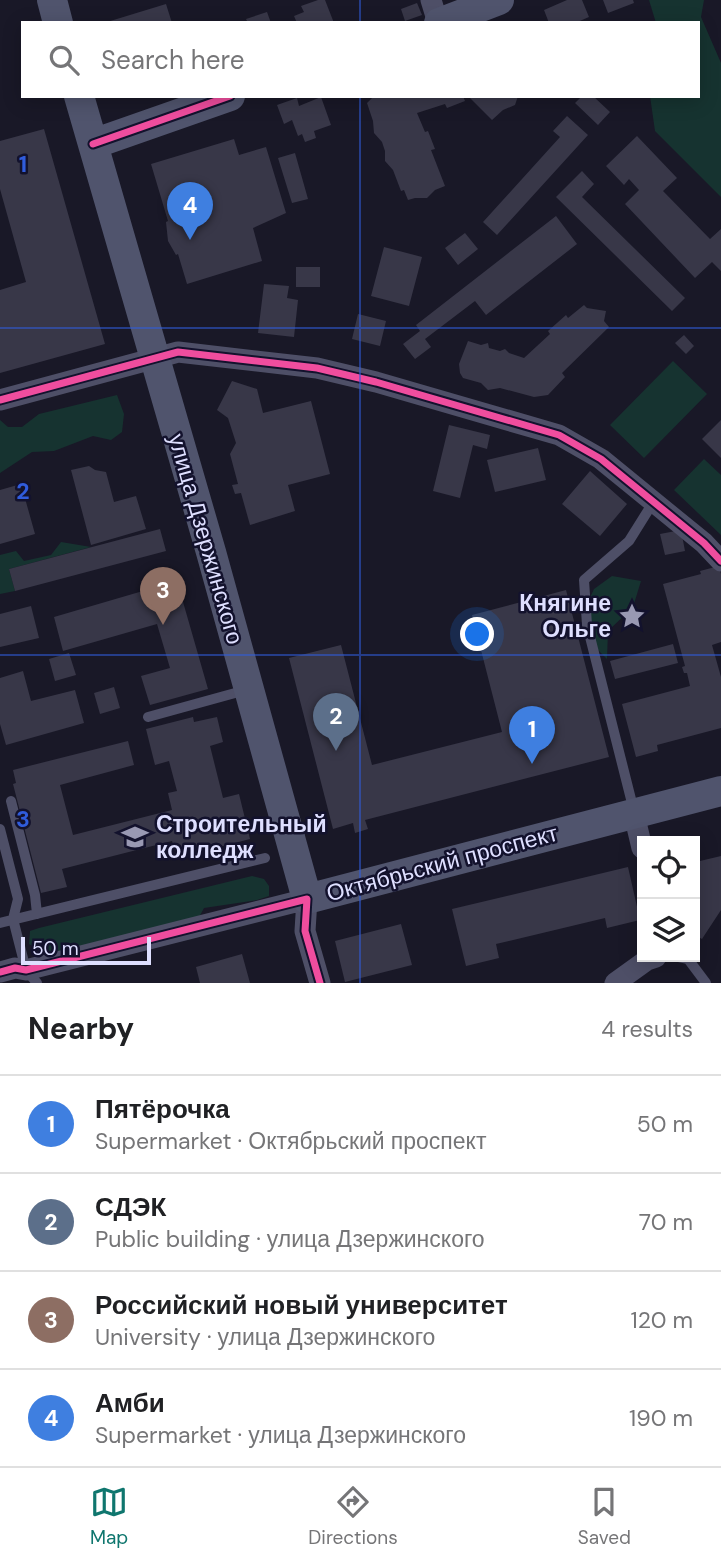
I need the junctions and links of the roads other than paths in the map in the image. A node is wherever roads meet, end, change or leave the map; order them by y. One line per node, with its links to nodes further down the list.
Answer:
1 (52, 0): 4 (main road)
2 (431, 0): 5 (street)
3 (499, 0): 6 (main road)
4 (57, 21)
5 (437, 21)
6 (443, 21)
7 (80, 98): 9 (main road, улица Дзержинского)
8 (224, 98): 9 (main road)
9 (93, 144): 10 (main road, улица Дзержинского)
10 (153, 357): 11 (street); 12 (street); 14 (main road, улица Дзержинского)
11 (0, 400)
12 (654, 500): 13 (street); 18 (lane)
13 (721, 561)
14 (249, 689): 15 (lane); 22 (main road, улица Дзержинского)
15 (148, 717)
16 (721, 791): 18 (main road, Октябрьский проспект)
17 (11, 801): 23 (lane)
18 (634, 814): 20 (street); 22 (main road, Октябрьский проспект)
19 (0, 829): 24 (lane)
20 (639, 836)
21 (265, 858): 23 (lane)
22 (307, 899): 29 (street, Октябрьский проспект); 30 (street, улица Дзержинского)
23 (37, 914): 24 (lane)
24 (13, 919): 25 (lane); 29 (lane)
25 (0, 923)
26 (644, 962): 31 (street)
27 (690, 962): 32 (lane)
28 (0, 972): 29 (street, Октябрьский проспект)
29 (32, 977)
30 (320, 983)
31 (615, 983)
32 (706, 983)

